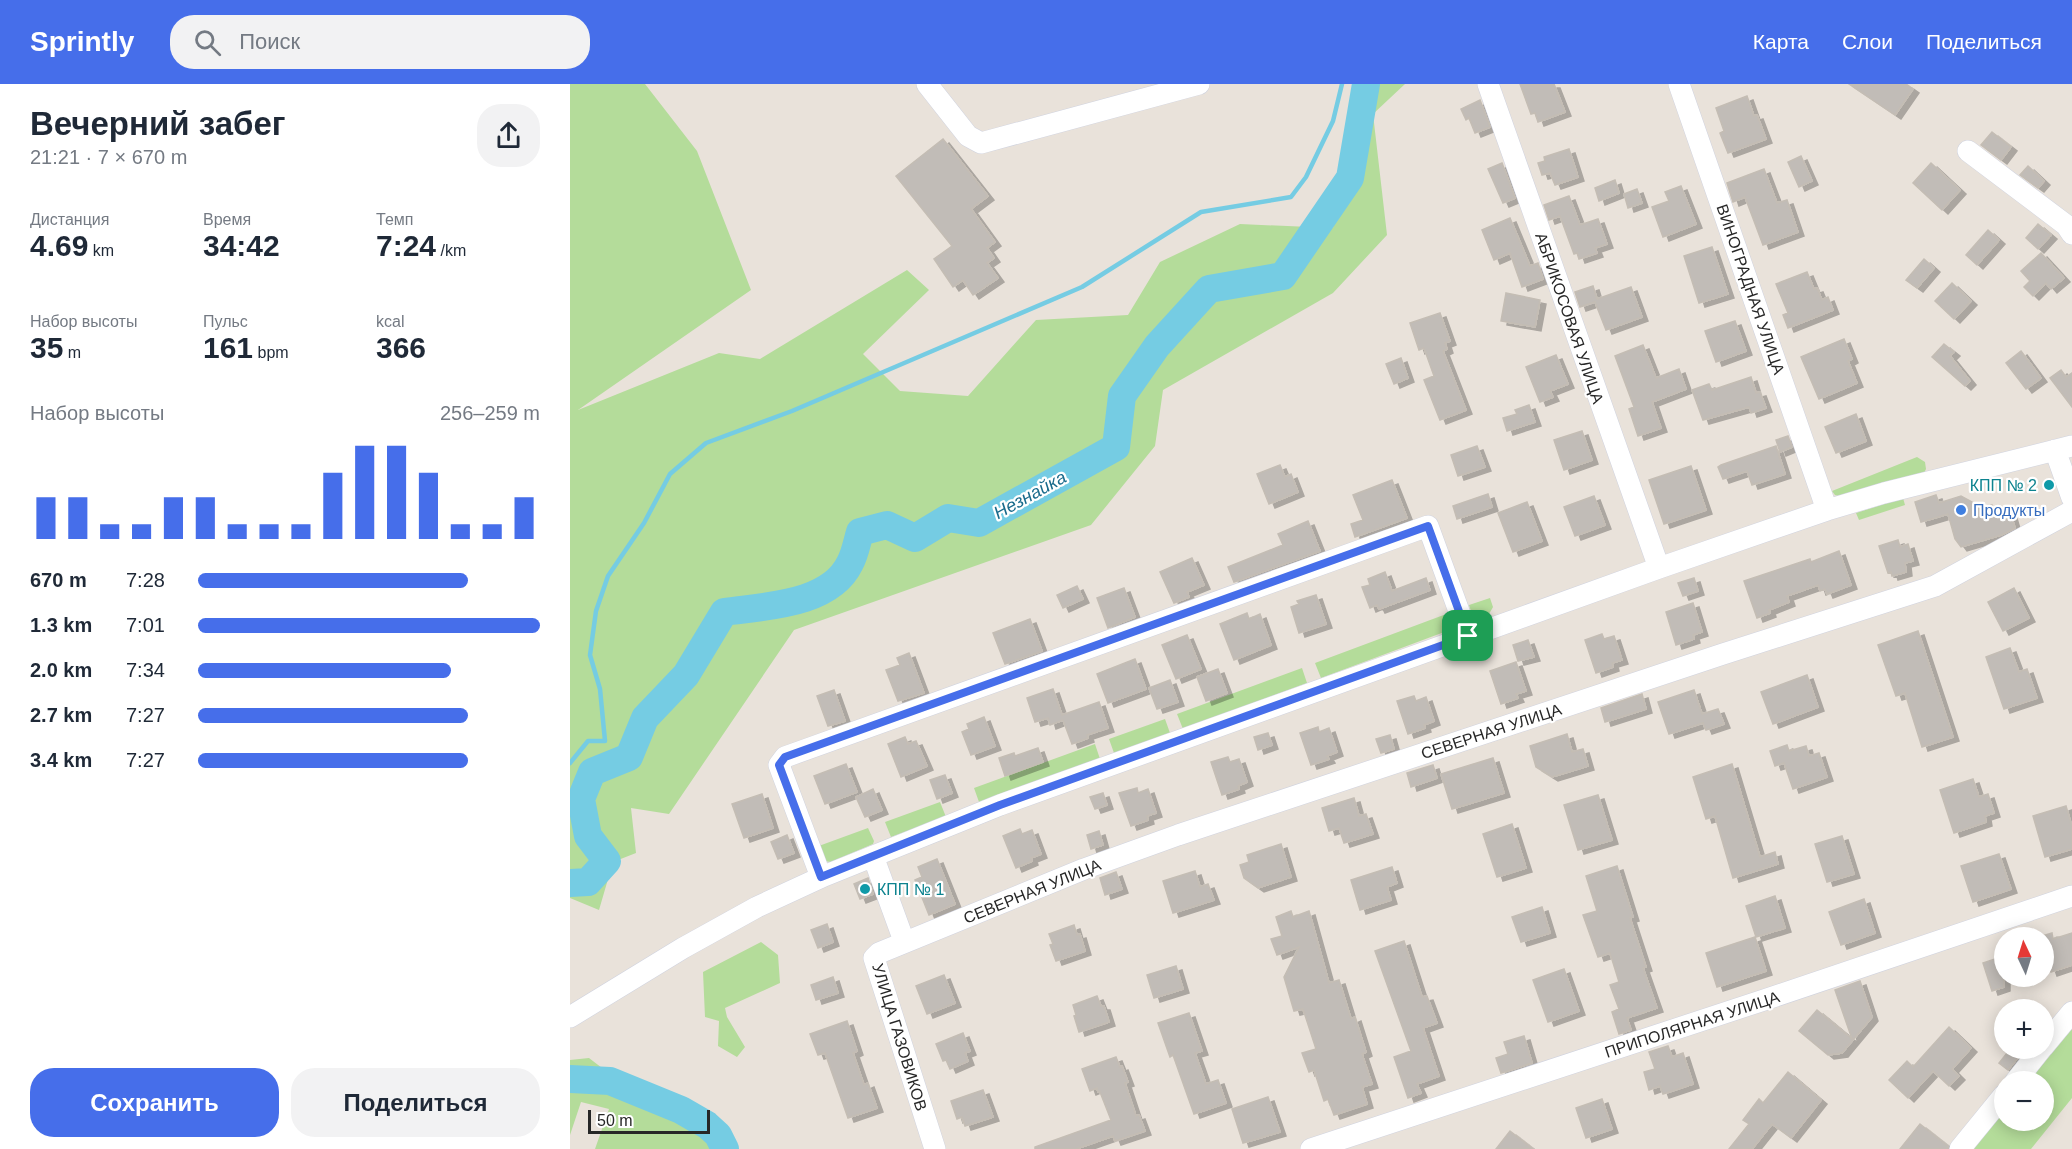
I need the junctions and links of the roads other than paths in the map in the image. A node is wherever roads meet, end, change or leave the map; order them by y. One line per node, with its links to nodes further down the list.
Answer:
1 (927, 84): 2 (street)
2 (1199, 84)
3 (1488, 84): 11 (street, АБРИКОСОВАЯ УЛИЦА)
4 (1679, 84): 9 (street, ВИНОГРАДНАЯ УЛИЦА)
5 (1968, 151): 6 (street)
6 (2072, 234)
7 (2063, 448): 8 (street); 9 (street)
8 (2072, 498)
9 (1825, 502): 11 (street)
10 (2072, 511): 16 (street, СЕВЕРНАЯ УЛИЦА)
11 (1656, 560): 12 (street)
12 (1468, 636): 13 (street); 14 (street)
13 (873, 856): 14 (street); 16 (street)
14 (821, 877): 18 (street)
15 (2072, 896): 24 (street, ПРИПОЛЯРНАЯ УЛИЦА)
16 (904, 941): 23 (street, УЛИЦА ГАЗОВИКОВ)
17 (2072, 1012): 19 (street)
18 (570, 1017)
19 (2054, 1034)
20 (2034, 1059): 21 (street)
21 (2024, 1071)
22 (1994, 1107): 25 (street)
23 (935, 1149)
24 (1311, 1149)
25 (1960, 1149)

